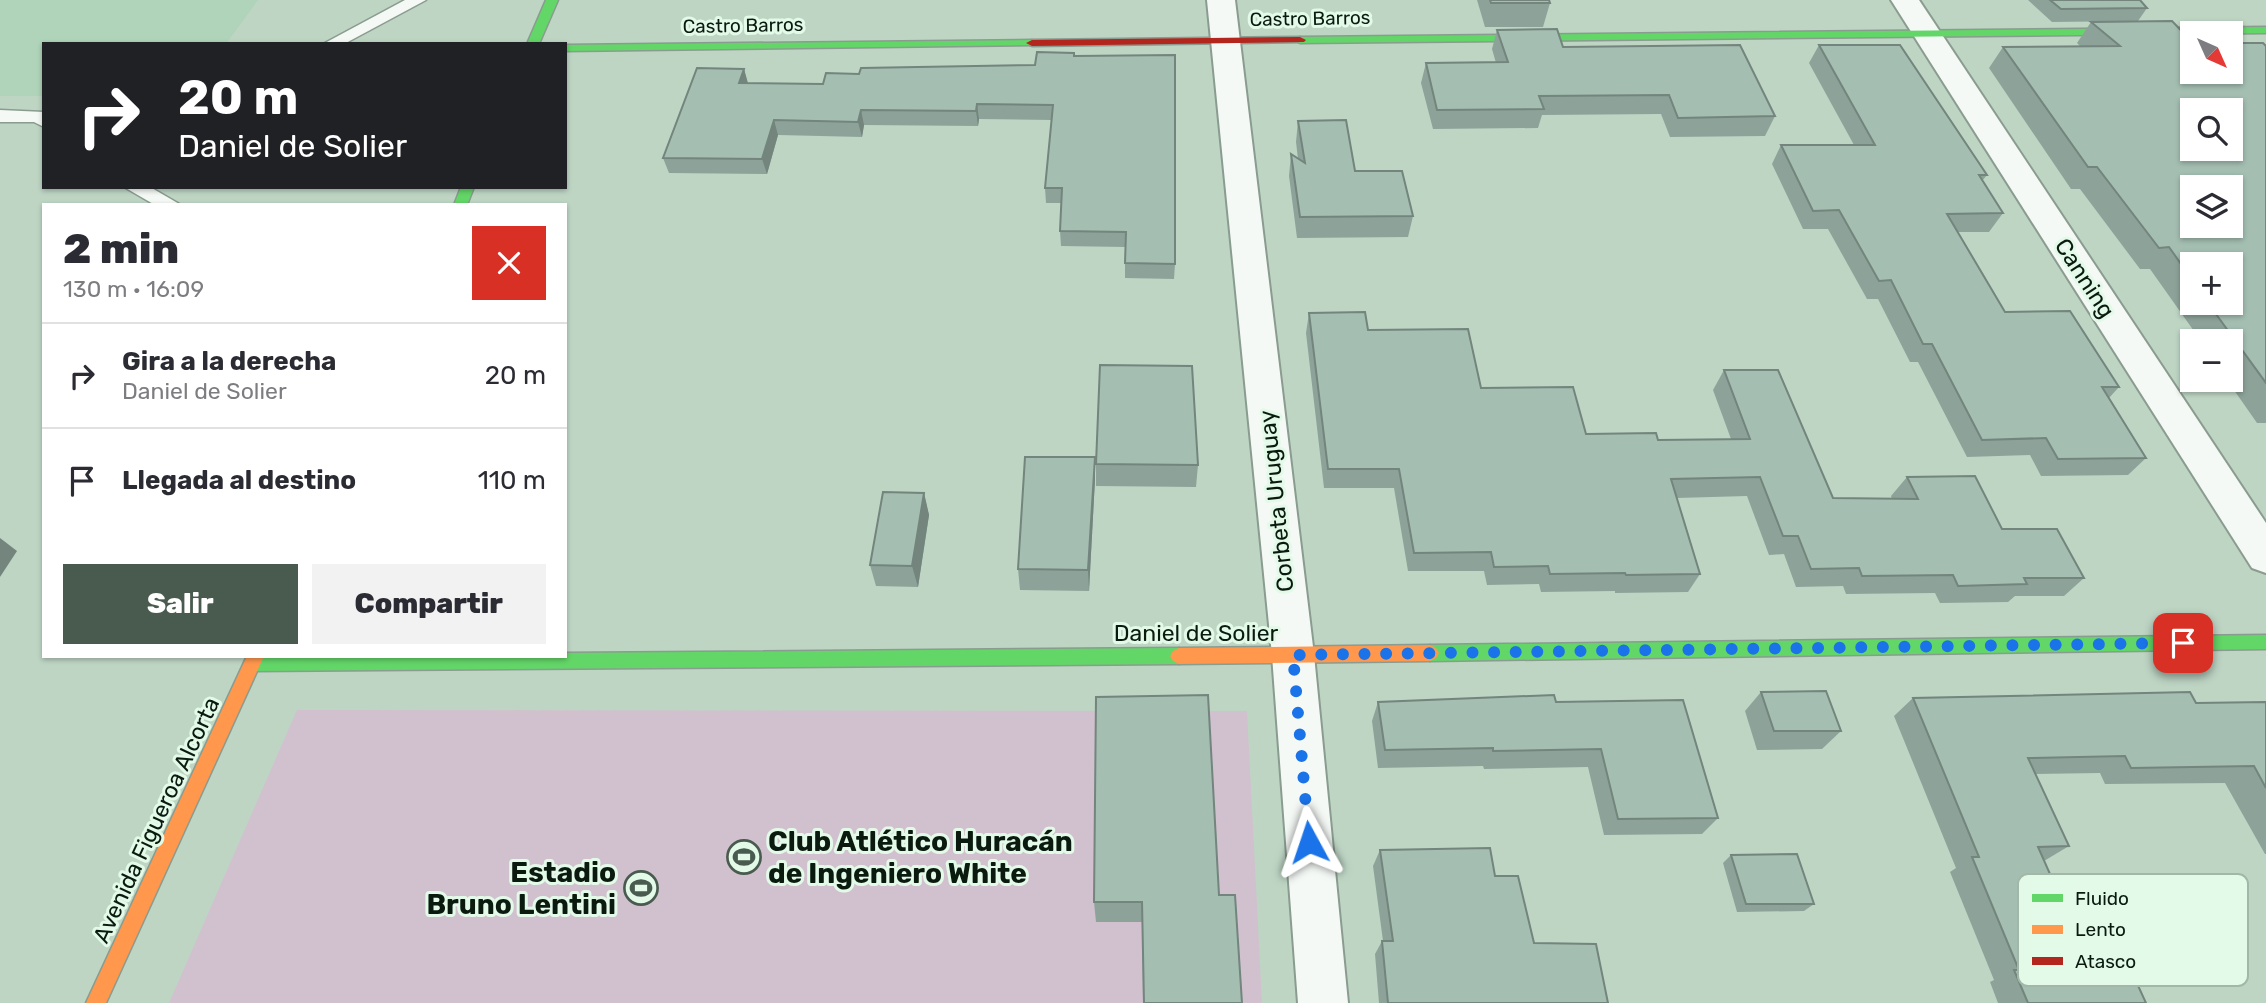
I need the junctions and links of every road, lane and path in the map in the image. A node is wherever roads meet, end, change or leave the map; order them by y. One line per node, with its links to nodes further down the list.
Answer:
1 (418, 0): 8 (lane)
2 (552, 0): 9 (street)
3 (1221, 0): 7 (street, Corbeta Uruguay)
4 (1905, 0): 6 (street, Canning)
5 (2266, 30): 6 (street, Castro Barros)
6 (1926, 32): 7 (street, Castro Barros); 15 (street, Canning)
7 (1224, 40): 10 (street, Castro Barros); 17 (street, Corbeta Uruguay)
8 (335, 42)
9 (534, 42)
10 (567, 48)
11 (0, 116): 12 (lane)
12 (42, 117)
13 (137, 189): 14 (lane)
14 (168, 203)
15 (2266, 556)
16 (2266, 642): 17 (street, Daniel de Solier)
17 (1293, 655): 18 (street, Daniel de Solier); 20 (street, Corbeta Uruguay)
18 (255, 660): 19 (street, Avenida Figueroa Alcorta)
19 (96, 1003)
20 (1323, 1003)

